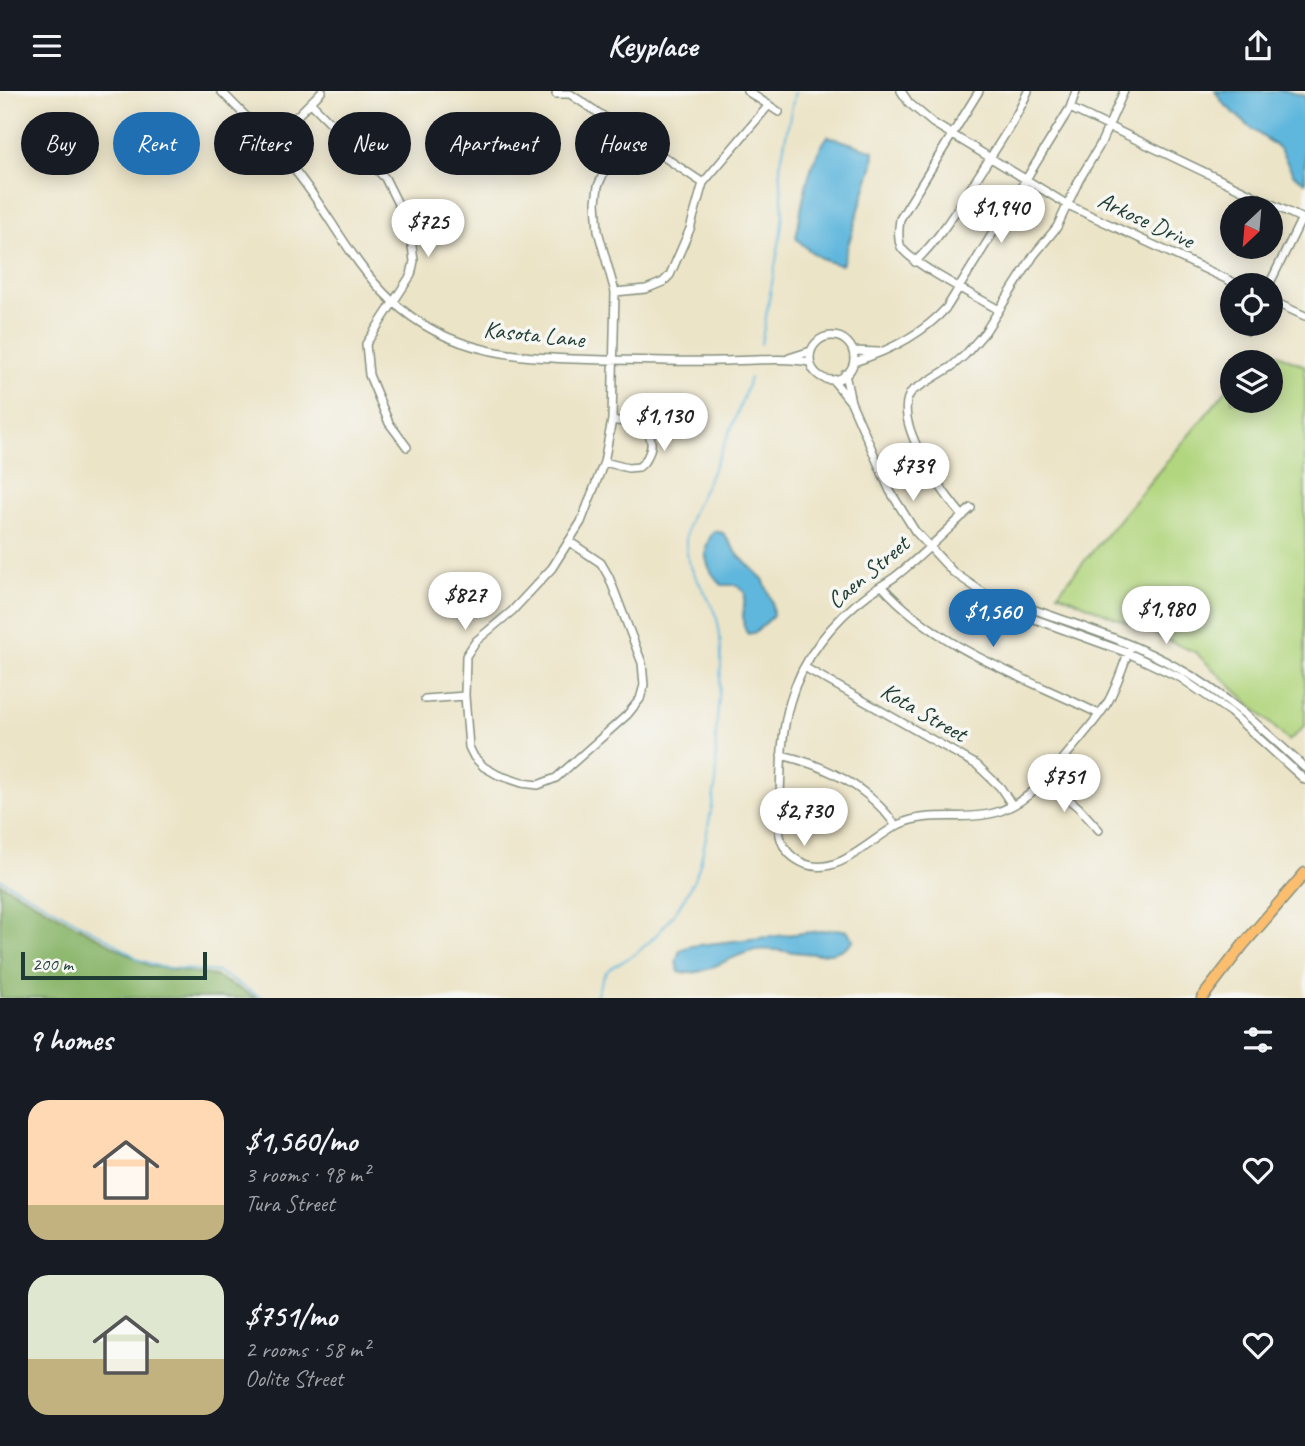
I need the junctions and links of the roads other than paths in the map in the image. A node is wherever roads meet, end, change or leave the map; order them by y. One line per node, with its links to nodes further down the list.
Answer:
1 (221, 91): 13 (street, Kasota Lane)
2 (322, 91): 10 (street)
3 (747, 91): 11 (street)
4 (901, 91): 18 (street, Arkose Drive)
5 (979, 91): 18 (street)
6 (1028, 91): 19 (street)
7 (1076, 91): 12 (street, Kasota Lane)
8 (1124, 91): 17 (street)
9 (556, 94): 15 (street)
10 (310, 103): 14 (street); 32 (street)
11 (769, 105): 16 (street); 24 (street)
12 (1070, 108): 17 (street); 23 (street, Kasota Lane)
13 (241, 112)
14 (301, 112)
15 (597, 112)
16 (779, 112)
17 (1109, 127): 25 (street); 26 (street)
18 (952, 135): 19 (street, Arkose Drive); 27 (street)
19 (990, 159): 23 (street, Arkose Drive); 27 (street)
20 (670, 161): 24 (street)
21 (299, 175): 32 (street, Kasota Lane)
22 (603, 175): 31 (street)
23 (1025, 180): 25 (street, Arkose Drive); 30 (street, Kasota Lane)
24 (703, 183): 31 (street)
25 (1068, 205): 29 (street, Arkose Drive); 34 (street)
26 (1303, 219): 28 (street)
27 (915, 262): 30 (street)
28 (1275, 273)
29 (1220, 276)
30 (960, 286): 34 (street); 38 (street, Kasota Lane)
31 (615, 292): 40 (street)
32 (393, 301): 40 (street, Kasota Lane); 47 (street)
33 (1283, 306): 35 (street)
34 (999, 310): 50 (street)
35 (1305, 316)
36 (811, 351): 37 (street, Kasota Lane); 39 (street, Kasota Lane); 41 (street)
37 (853, 351): 38 (street, Kasota Lane); 42 (street)
38 (879, 352): 42 (street, Kasota Lane)
39 (788, 358): 40 (street, Kasota Lane); 41 (street, Kasota Lane)
40 (614, 360): 46 (street)
41 (810, 362): 44 (street, Kasota Lane)
42 (854, 362): 43 (street)
43 (845, 374): 44 (street); 45 (street)
44 (833, 380): 45 (street, Kasota Lane)
45 (851, 402): 52 (street)
46 (612, 420): 48 (street); 48 (street)
47 (407, 447)
48 (604, 462): 51 (street)
49 (971, 508): 50 (street, Caen Street)
50 (963, 516): 52 (street, Caen Street)
51 (570, 543): 56 (street); 56 (street)
52 (928, 548): 53 (street, Caen Street); 54 (street)
53 (881, 586): 55 (street, Caen Street); 58 (street)
54 (1129, 649): 58 (street, Caen Street); 60 (street); 62 (street)
55 (804, 667): 59 (street, Caen Street); 63 (street, Kota Street)
56 (465, 696): 57 (street)
57 (425, 699)
58 (1100, 714): 61 (street, Caen Street)
59 (781, 755): 64 (street); 64 (street, Caen Street)
60 (1305, 768)
61 (1046, 780): 63 (street, Caen Street); 65 (street)
62 (1305, 780)
63 (1012, 805): 64 (street, Caen Street)
64 (896, 825)
65 (1099, 830)
66 (1305, 873): 67 (main road)
67 (1202, 998)

